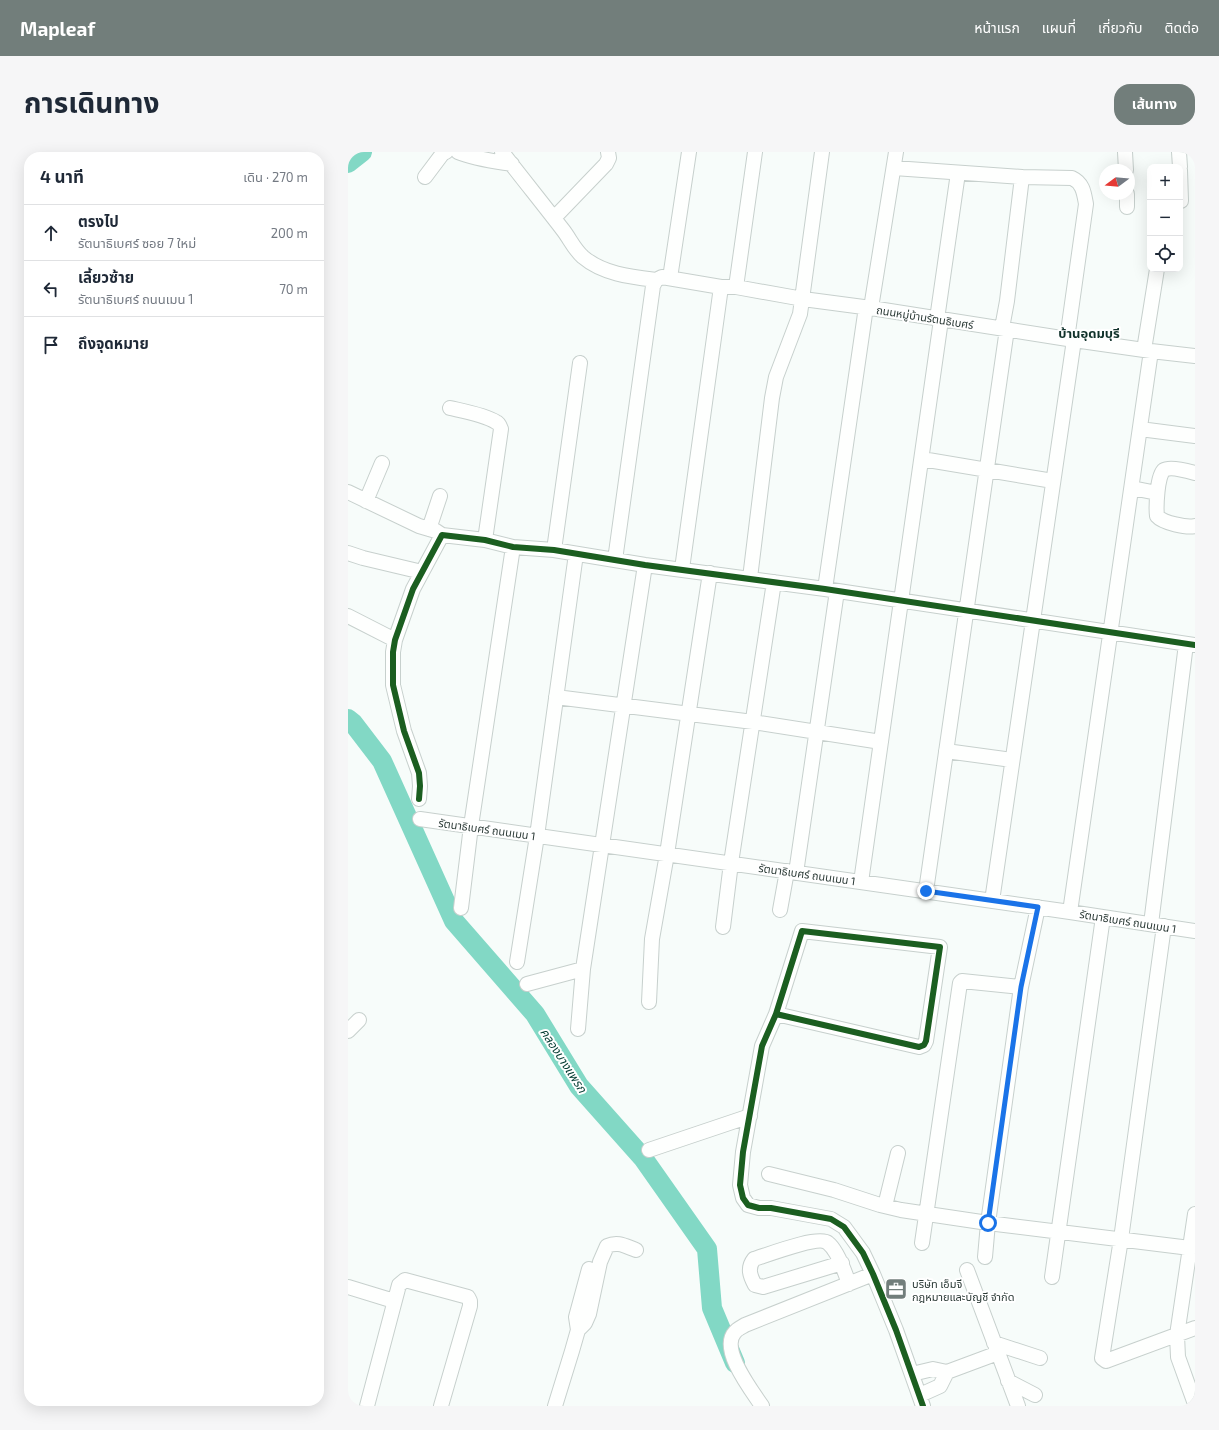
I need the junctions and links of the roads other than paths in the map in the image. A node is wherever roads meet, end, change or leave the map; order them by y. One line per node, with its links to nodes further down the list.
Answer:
1 (446, 152): 16 (street)
2 (458, 152): 11 (street)
3 (502, 152): 11 (street, ถนนหมู่บ้านรัตนธิเบศร์)
4 (608, 152): 18 (street)
5 (689, 152): 20 (street)
6 (755, 152): 23 (street)
7 (822, 152): 24 (street)
8 (896, 152): 14 (street)
9 (1125, 152): 12 (street)
10 (1179, 152): 13 (street)
11 (512, 164): 18 (street, ถนนหมู่บ้านรัตนธิเบศร์)
12 (1126, 164)
13 (1180, 164)
14 (894, 168): 15 (street); 25 (street)
15 (958, 173): 17 (street); 26 (street)
16 (425, 177)
17 (1022, 177): 27 (street); 28 (street)
18 (554, 218): 21 (street, ถนนหมู่บ้านรัตนธิเบศร์)
19 (1157, 272): 29 (street)
20 (670, 278): 21 (street, ถนนหมู่บ้านรัตนธิเบศร์); 22 (street, ถนนหมู่บ้านรัตนธิเบศร์)
21 (656, 280): 53 (street)
22 (721, 287): 23 (street, ถนนหมู่บ้านรัตนธิเบศร์); 55 (street)
23 (736, 287): 24 (street, ถนนหมู่บ้านรัตนธิเบศร์)
24 (803, 299): 25 (street, ถนนหมู่บ้านรัตนธิเบศร์); 58 (street)
25 (868, 308): 26 (street, ถนนหมู่บ้านรัตนธิเบศร์); 60 (street)
26 (939, 320): 27 (street, ถนนหมู่บ้านรัตนธิเบศร์); 35 (street)
27 (1004, 329): 28 (street, ถนนหมู่บ้านรัตนธิเบศร์); 37 (street)
28 (1070, 339): 29 (street, ถนนหมู่บ้านรัตนธิเบศร์); 39 (street)
29 (1148, 351): 30 (street, ถนนหมู่บ้านรัตนธิเบศร์); 33 (street)
30 (1195, 356)
31 (580, 363): 50 (street)
32 (450, 408): 48 (street)
33 (1140, 429): 34 (street); 40 (street)
34 (1195, 436)
35 (922, 459): 37 (street); 61 (street)
36 (382, 463): 44 (street)
37 (988, 469): 39 (street); 62 (street)
38 (1195, 473): 42 (street)
39 (1053, 480): 64 (street)
40 (1132, 488): 42 (street); 65 (street)
41 (348, 492): 44 (street)
42 (1157, 493): 45 (street)
43 (440, 496): 46 (street)
44 (366, 501): 46 (street)
45 (1195, 526)
46 (429, 529): 47 (street)
47 (442, 535): 48 (street); 56 (street)
48 (485, 540): 49 (street)
49 (513, 547): 50 (street); 78 (street)
50 (554, 550): 52 (street)
51 (348, 553): 56 (street)
52 (576, 554): 53 (street); 68 (street)
53 (615, 560): 54 (street)
54 (645, 565): 55 (street); 69 (street)
55 (682, 569): 57 (street)
56 (422, 572): 66 (street)
57 (710, 573): 58 (street); 70 (street)
58 (750, 578): 59 (street)
59 (774, 582): 60 (street); 71 (street)
60 (831, 590): 61 (street); 72 (street)
61 (902, 600): 62 (street); 73 (street)
62 (967, 611): 64 (street); 74 (street)
63 (348, 616): 66 (street)
64 (1032, 621): 65 (street); 75 (street)
65 (1111, 632): 67 (street); 90 (street)
66 (395, 640): 76 (street)
67 (1191, 645): 92 (street)
68 (556, 696): 69 (street); 79 (street)
69 (623, 705): 70 (street); 80 (street)
70 (688, 713): 71 (street); 81 (street)
71 (753, 722): 72 (street); 82 (street)
72 (816, 732): 73 (street); 83 (street)
73 (882, 742): 84 (street)
74 (946, 751): 75 (street); 85 (street)
75 (1012, 760): 86 (street)
76 (419, 799)
77 (420, 819): 78 (street, รัตนาธิเบศร์ ถนนเมน 1)
78 (471, 826): 79 (street, รัตนาธิเบศร์ ถนนเมน 1); 88 (street)
79 (537, 836): 80 (street, รัตนาธิเบศร์ ถนนเมน 1); 95 (street)
80 (601, 845): 81 (street, รัตนาธิเบศร์ ถนนเมน 1); 96 (street)
81 (667, 854): 82 (street, รัตนาธิเบศร์ ถนนเมน 1); 99 (street)
82 (731, 863): 83 (street, รัตนาธิเบศร์ ถนนเมน 1); 93 (street)
83 (792, 872): 84 (street, รัตนาธิเบศร์ ถนนเมน 1); 89 (street)
84 (861, 882): 85 (street, รัตนาธิเบศร์ ถนนเมน 1)
85 (926, 891): 86 (street, รัตนาธิเบศร์ ถนนเมน 1)
86 (992, 900): 87 (street, รัตนาธิเบศร์ ถนนเมน 1)
87 (1038, 907): 90 (street, รัตนาธิเบศร์ ถนนเมน 1); 98 (street)
88 (461, 908)
89 (780, 910)
90 (1070, 912): 91 (street, รัตนาธิเบศร์ ถนนเมน 1)
91 (1103, 917): 92 (street, รัตนาธิเบศร์ ถนนเมน 1); 112 (street)
92 (1157, 925): 94 (street, รัตนาธิเบศร์ ถนนเมน 1); 113 (street)
93 (723, 927)
94 (1195, 931)
95 (517, 962)
96 (583, 969): 97 (street); 102 (street)
97 (527, 984)
98 (1021, 987): 109 (street); 111 (street)
99 (649, 1002)
100 (776, 1014): 100 (street); 104 (street)
101 (359, 1020): 103 (street)
102 (578, 1029)
103 (348, 1031)
104 (750, 1116): 105 (street); 121 (street)
105 (649, 1150)
106 (898, 1153): 108 (street)
107 (769, 1174): 108 (street)
108 (885, 1206): 109 (street)
109 (926, 1213): 111 (street); 114 (street)
110 (1195, 1214): 115 (street)
111 (988, 1223): 112 (street); 117 (street)
112 (1059, 1231): 113 (street); 122 (street)
113 (1121, 1239): 115 (street); 128 (street)
114 (922, 1243)
115 (1190, 1248): 128 (street)
116 (636, 1250): 127 (street)
117 (985, 1257)
118 (842, 1263): 118 (street); 123 (street)
119 (589, 1269): 127 (street)
120 (966, 1270): 129 (street)
121 (873, 1274): 123 (street); 132 (street)
122 (1052, 1277)
123 (849, 1284): 140 (street)
124 (348, 1287): 125 (street)
125 (394, 1301): 137 (street); 138 (street)
126 (1195, 1328): 128 (street)
127 (578, 1330): 139 (street)
128 (1177, 1335): 136 (street)
129 (996, 1348): 130 (street); 131 (street); 133 (street)
130 (1040, 1358)
131 (947, 1372): 132 (street); 135 (street)
132 (912, 1374): 135 (street)
133 (1008, 1381): 134 (street); 141 (street)
134 (1034, 1395)
135 (922, 1401)
136 (1195, 1404)
137 (367, 1406)
138 (441, 1406)
139 (555, 1406)
140 (762, 1406)
141 (1018, 1406)

